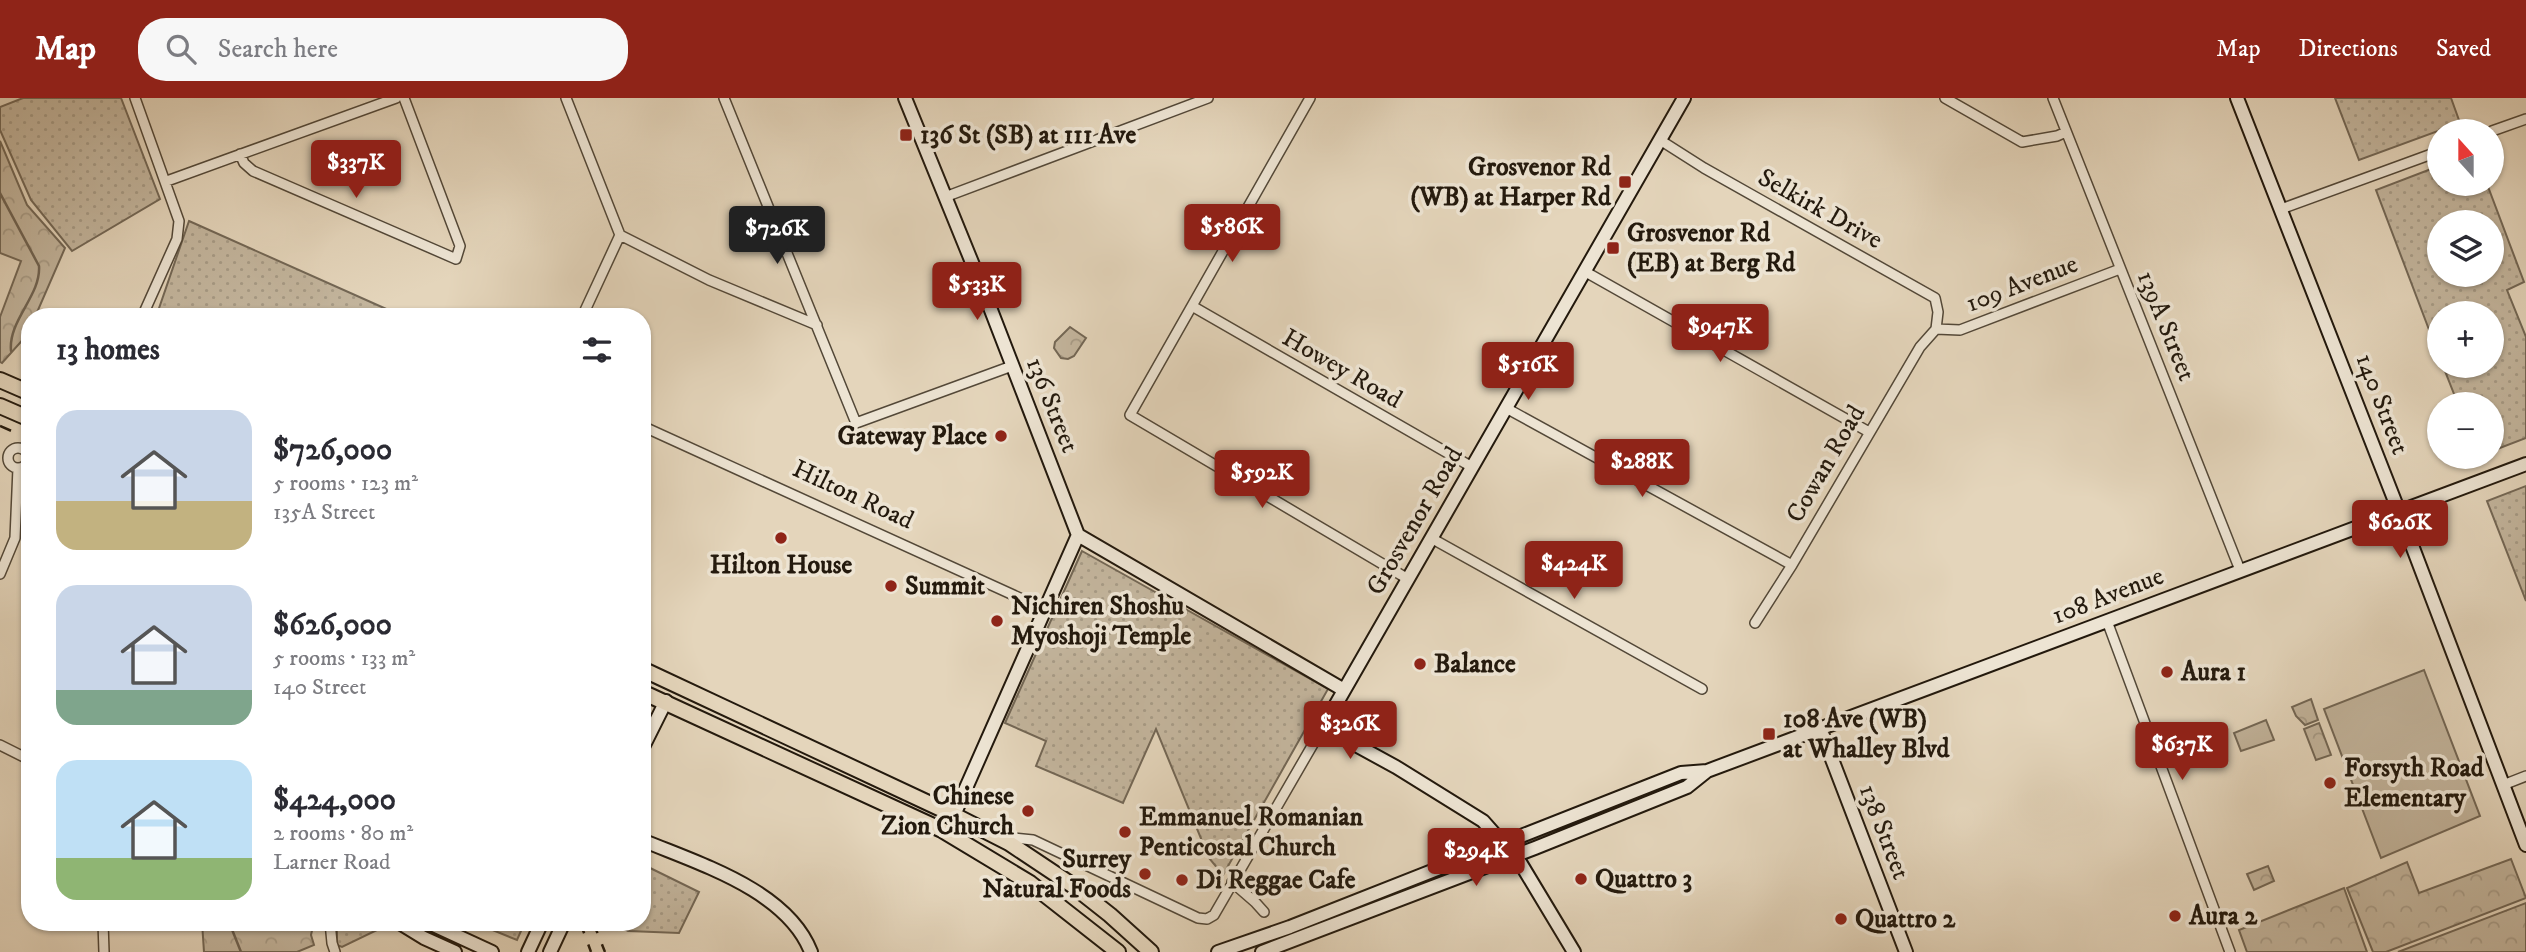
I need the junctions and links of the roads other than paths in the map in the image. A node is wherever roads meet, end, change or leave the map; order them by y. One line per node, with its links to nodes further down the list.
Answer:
1 (135, 98): 19 (street)
2 (396, 98): 17 (street)
3 (404, 98): 17 (street)
4 (566, 98): 22 (street)
5 (724, 98): 28 (street)
6 (905, 98): 20 (main road, 136 Street)
7 (1208, 98): 20 (street)
8 (1310, 98): 25 (street)
9 (1684, 98): 16 (main road, Grosvenor Road)
10 (1945, 98): 15 (street)
11 (2053, 98): 15 (street, 139A Street)
12 (2237, 98): 21 (main road, 140 Street)
13 (2526, 119): 14 (street)
14 (2504, 127)
15 (2066, 132): 23 (street, 139A Street)
16 (1660, 140): 24 (main road, Grosvenor Road); 29 (street, Selkirk Drive)
17 (240, 154): 19 (street)
18 (2427, 156): 21 (street)
19 (167, 181): 26 (street)
20 (945, 197): 30 (main road, 136 Street)
21 (2281, 209): 41 (main road, 140 Street)
22 (620, 235): 27 (street); 28 (street)
23 (2120, 269): 29 (street, 109 Avenue); 45 (street, 139A Street)
24 (1584, 271): 34 (main road, Grosvenor Road); 37 (street)
25 (1192, 306): 39 (street, Howey Road); 47 (street)
26 (146, 308)
27 (586, 308)
28 (817, 325): 30 (street)
29 (1936, 328): 37 (street, Cowan Road)
30 (1012, 366): 42 (main road, 136 Street)
31 (0, 380): 32 (main road)
32 (21, 389)
33 (0, 406): 35 (main road)
34 (1506, 408): 39 (main road, Grosvenor Road); 44 (street)
35 (21, 415)
36 (651, 430): 48 (street, Hilton Road)
37 (1869, 432): 44 (street, Cowan Road)
38 (2526, 464): 41 (main road, 108 Avenue)
39 (1472, 467): 43 (main road, Grosvenor Road)
40 (19, 468): 46 (street)
41 (2399, 513): 45 (main road, 108 Avenue); 63 (main road, 140 Street)
42 (1078, 535): 48 (main road); 53 (main road)
43 (1431, 538): 47 (main road, Grosvenor Road); 52 (street)
44 (1792, 565): 50 (street, Cowan Road)
45 (2240, 570): 49 (main road, 108 Avenue)
46 (0, 573)
47 (1408, 579): 53 (main road, Grosvenor Road)
48 (1044, 608): 64 (main road)
49 (2107, 621): 57 (main road, 108 Avenue); 91 (street)
50 (1755, 623)
51 (651, 673): 64 (main road)
52 (1702, 689)
53 (1344, 690): 56 (main road, Grosvenor Road)
54 (651, 695): 55 (main road)
55 (666, 701): 58 (main road); 86 (main road)
56 (1323, 727): 66 (main road); 70 (street, Grosvenor Road)
57 (1820, 728): 61 (main road, 108 Avenue); 78 (main road, 138 Street)
58 (651, 731)
59 (0, 745): 60 (street)
60 (21, 756)
61 (1707, 771): 66 (main road, 108 Avenue); 69 (main road, 108 Avenue)
62 (2526, 776): 63 (street)
63 (2503, 785): 68 (main road, 140 Street)
64 (954, 815): 65 (main road)
65 (994, 836): 70 (street, Grosvenor Road); 87 (main road)
66 (1504, 842): 69 (main road); 88 (main road, 108 Avenue)
67 (651, 844): 85 (main road)
68 (2526, 845)
69 (1514, 856): 89 (main road, 108 Avenue); 90 (main road)
70 (1232, 883): 71 (street)
71 (1264, 912)
72 (103, 931): 79 (street)
73 (330, 931): 80 (street)
74 (413, 931): 81 (main road)
75 (447, 931): 82 (main road)
76 (538, 931): 83 (main road)
77 (560, 931): 84 (main road)
78 (1904, 951)
79 (104, 952)
80 (335, 952)
81 (455, 952)
82 (492, 952)
83 (528, 952)
84 (550, 952)
85 (811, 952)
86 (1118, 952)
87 (1151, 952)
88 (1218, 952)
89 (1262, 952)
90 (1574, 952)
91 (2230, 952)

